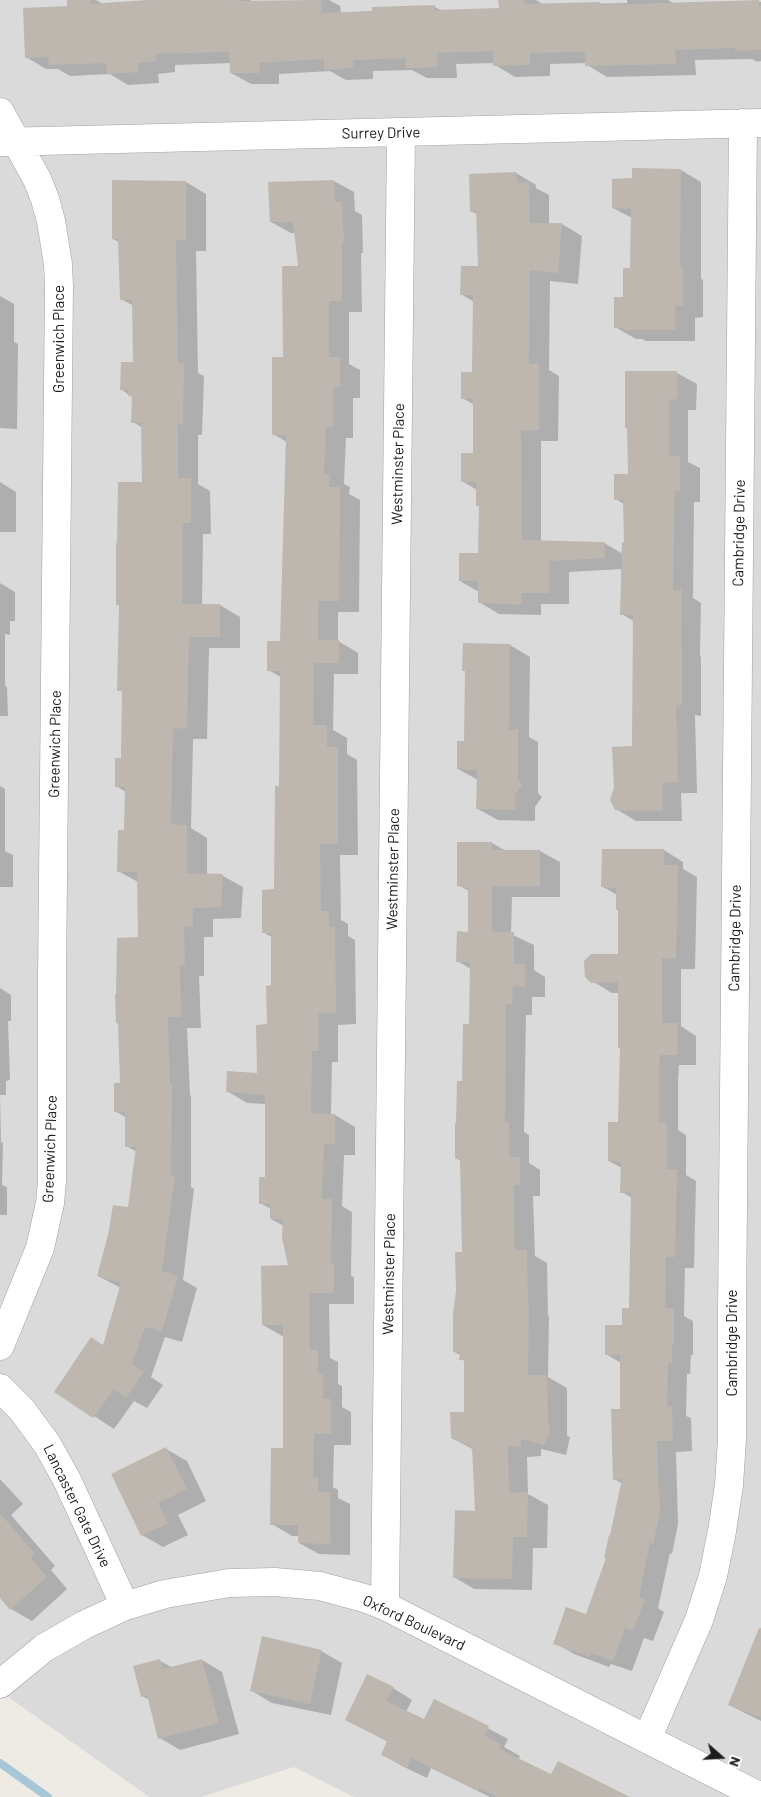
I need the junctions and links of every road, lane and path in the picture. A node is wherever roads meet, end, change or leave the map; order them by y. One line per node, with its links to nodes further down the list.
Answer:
1 (0, 112): 4 (street, Greenwich Place)
2 (752, 123): 3 (street, Surrey Drive); 10 (street, Cambridge Drive)
3 (401, 132): 4 (street, Surrey Drive); 8 (street, Westminster Place)
4 (8, 142): 5 (street, Greenwich Place)
5 (0, 1346)
6 (0, 1388): 7 (street, Lancaster Gate Drive)
7 (125, 1606): 8 (street, Oxford Boulevard); 9 (street, Oxford Boulevard)
8 (385, 1606): 10 (street, Oxford Boulevard)
9 (0, 1684)
10 (647, 1739): 11 (street, Oxford Boulevard)
11 (761, 1797)

